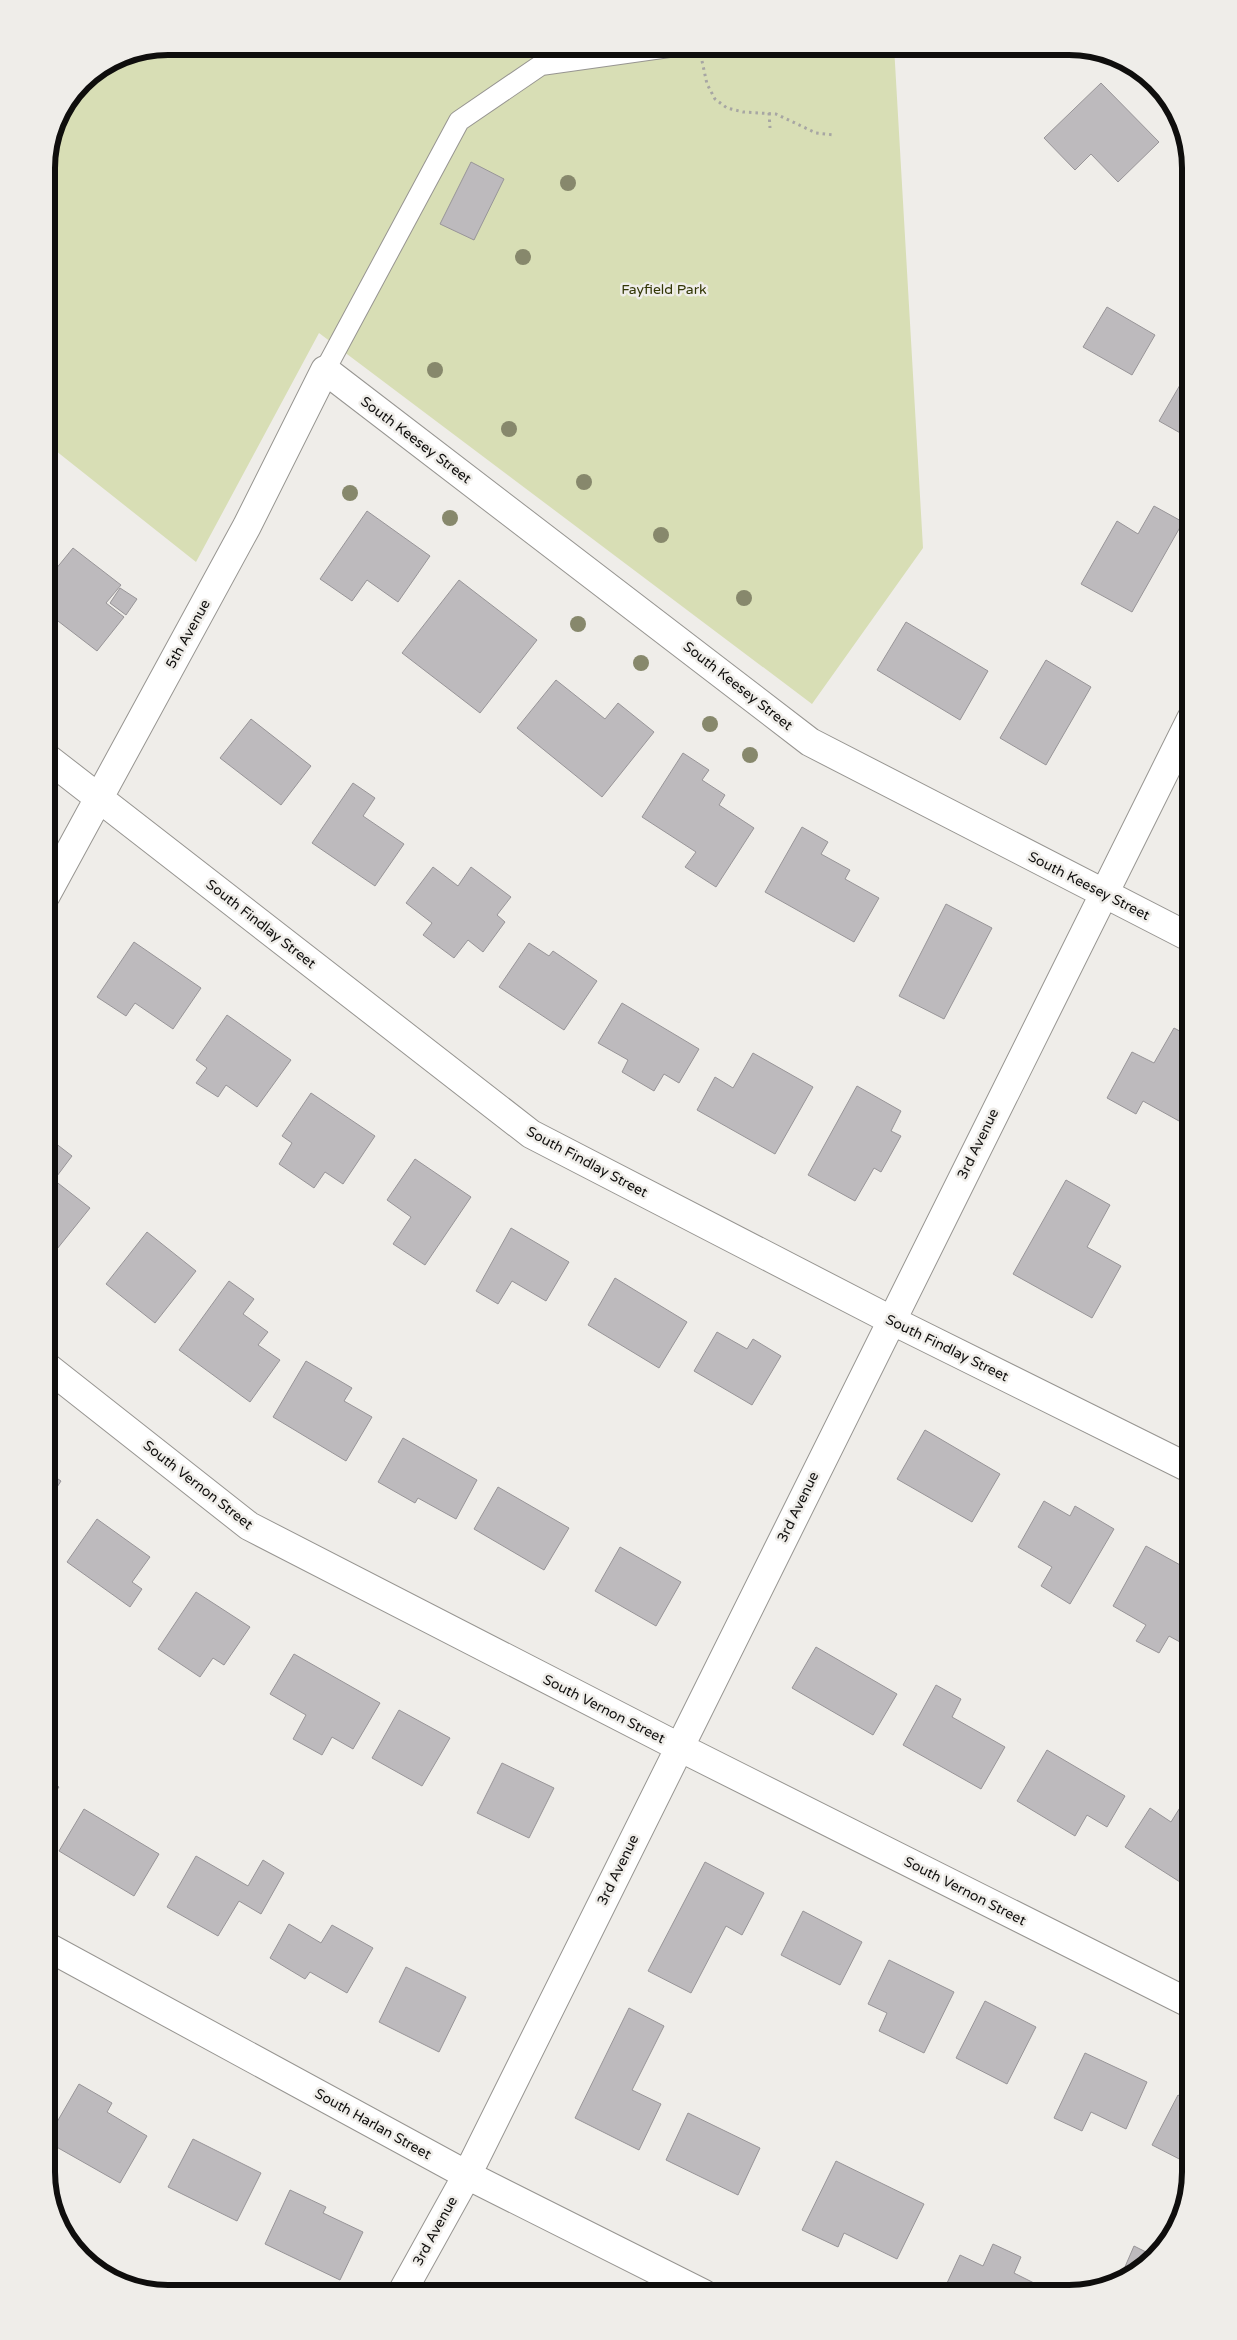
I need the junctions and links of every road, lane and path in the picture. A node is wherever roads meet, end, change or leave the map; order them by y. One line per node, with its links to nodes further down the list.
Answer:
1 (612, 55): 6 (lane)
2 (701, 55): 3 (path)
3 (769, 113): 4 (path); 5 (path)
4 (770, 128)
5 (835, 135)
6 (325, 370): 9 (street, 5th Avenue); 11 (street, South Keesey Street)
7 (1182, 737): 11 (street, 3rd Avenue)
8 (55, 764): 9 (street, South Findlay Street)
9 (98, 798): 10 (street, 5th Avenue); 13 (street, South Findlay Street)
10 (55, 878)
11 (1103, 894): 12 (street, South Keesey Street); 13 (street, 3rd Avenue)
12 (1182, 934)
13 (891, 1320): 15 (street, South Findlay Street); 16 (street, 3rd Avenue)
14 (55, 1373): 16 (street, South Vernon Street)
15 (1182, 1464)
16 (678, 1747): 18 (street, South Vernon Street); 19 (street, 3rd Avenue)
17 (55, 1951): 19 (street, South Harlan Street)
18 (1182, 1999)
19 (467, 2175): 20 (street, 3rd Avenue); 21 (street, South Harlan Street)
20 (406, 2285)
21 (686, 2285)

